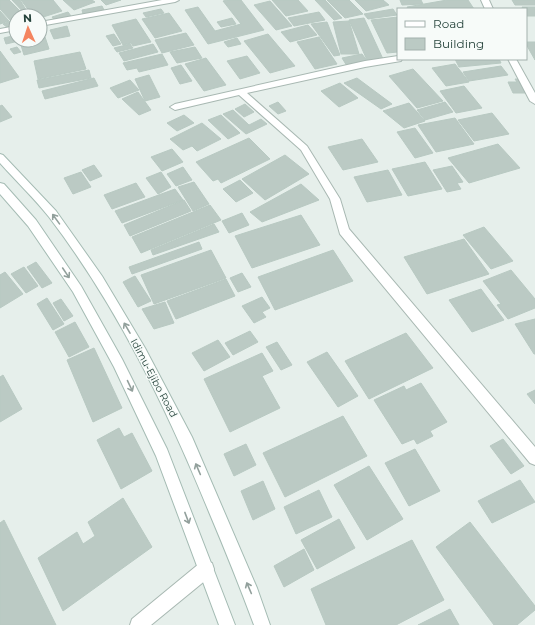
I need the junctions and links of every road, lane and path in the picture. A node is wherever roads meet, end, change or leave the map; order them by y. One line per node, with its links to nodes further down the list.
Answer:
1 (175, 0): 2 (street)
2 (48, 23)
3 (397, 59): 5 (street)
4 (513, 60): 6 (street)
5 (240, 92): 7 (street); 10 (street)
6 (535, 101)
7 (175, 107)
8 (0, 157): 14 (street, Idimu-Ejibo Road, one-way to 8)
9 (0, 187): 11 (street, one-way to 11)
10 (535, 458)
11 (206, 569): 12 (street); 13 (street)
12 (138, 625)
13 (227, 625)
14 (262, 625)

